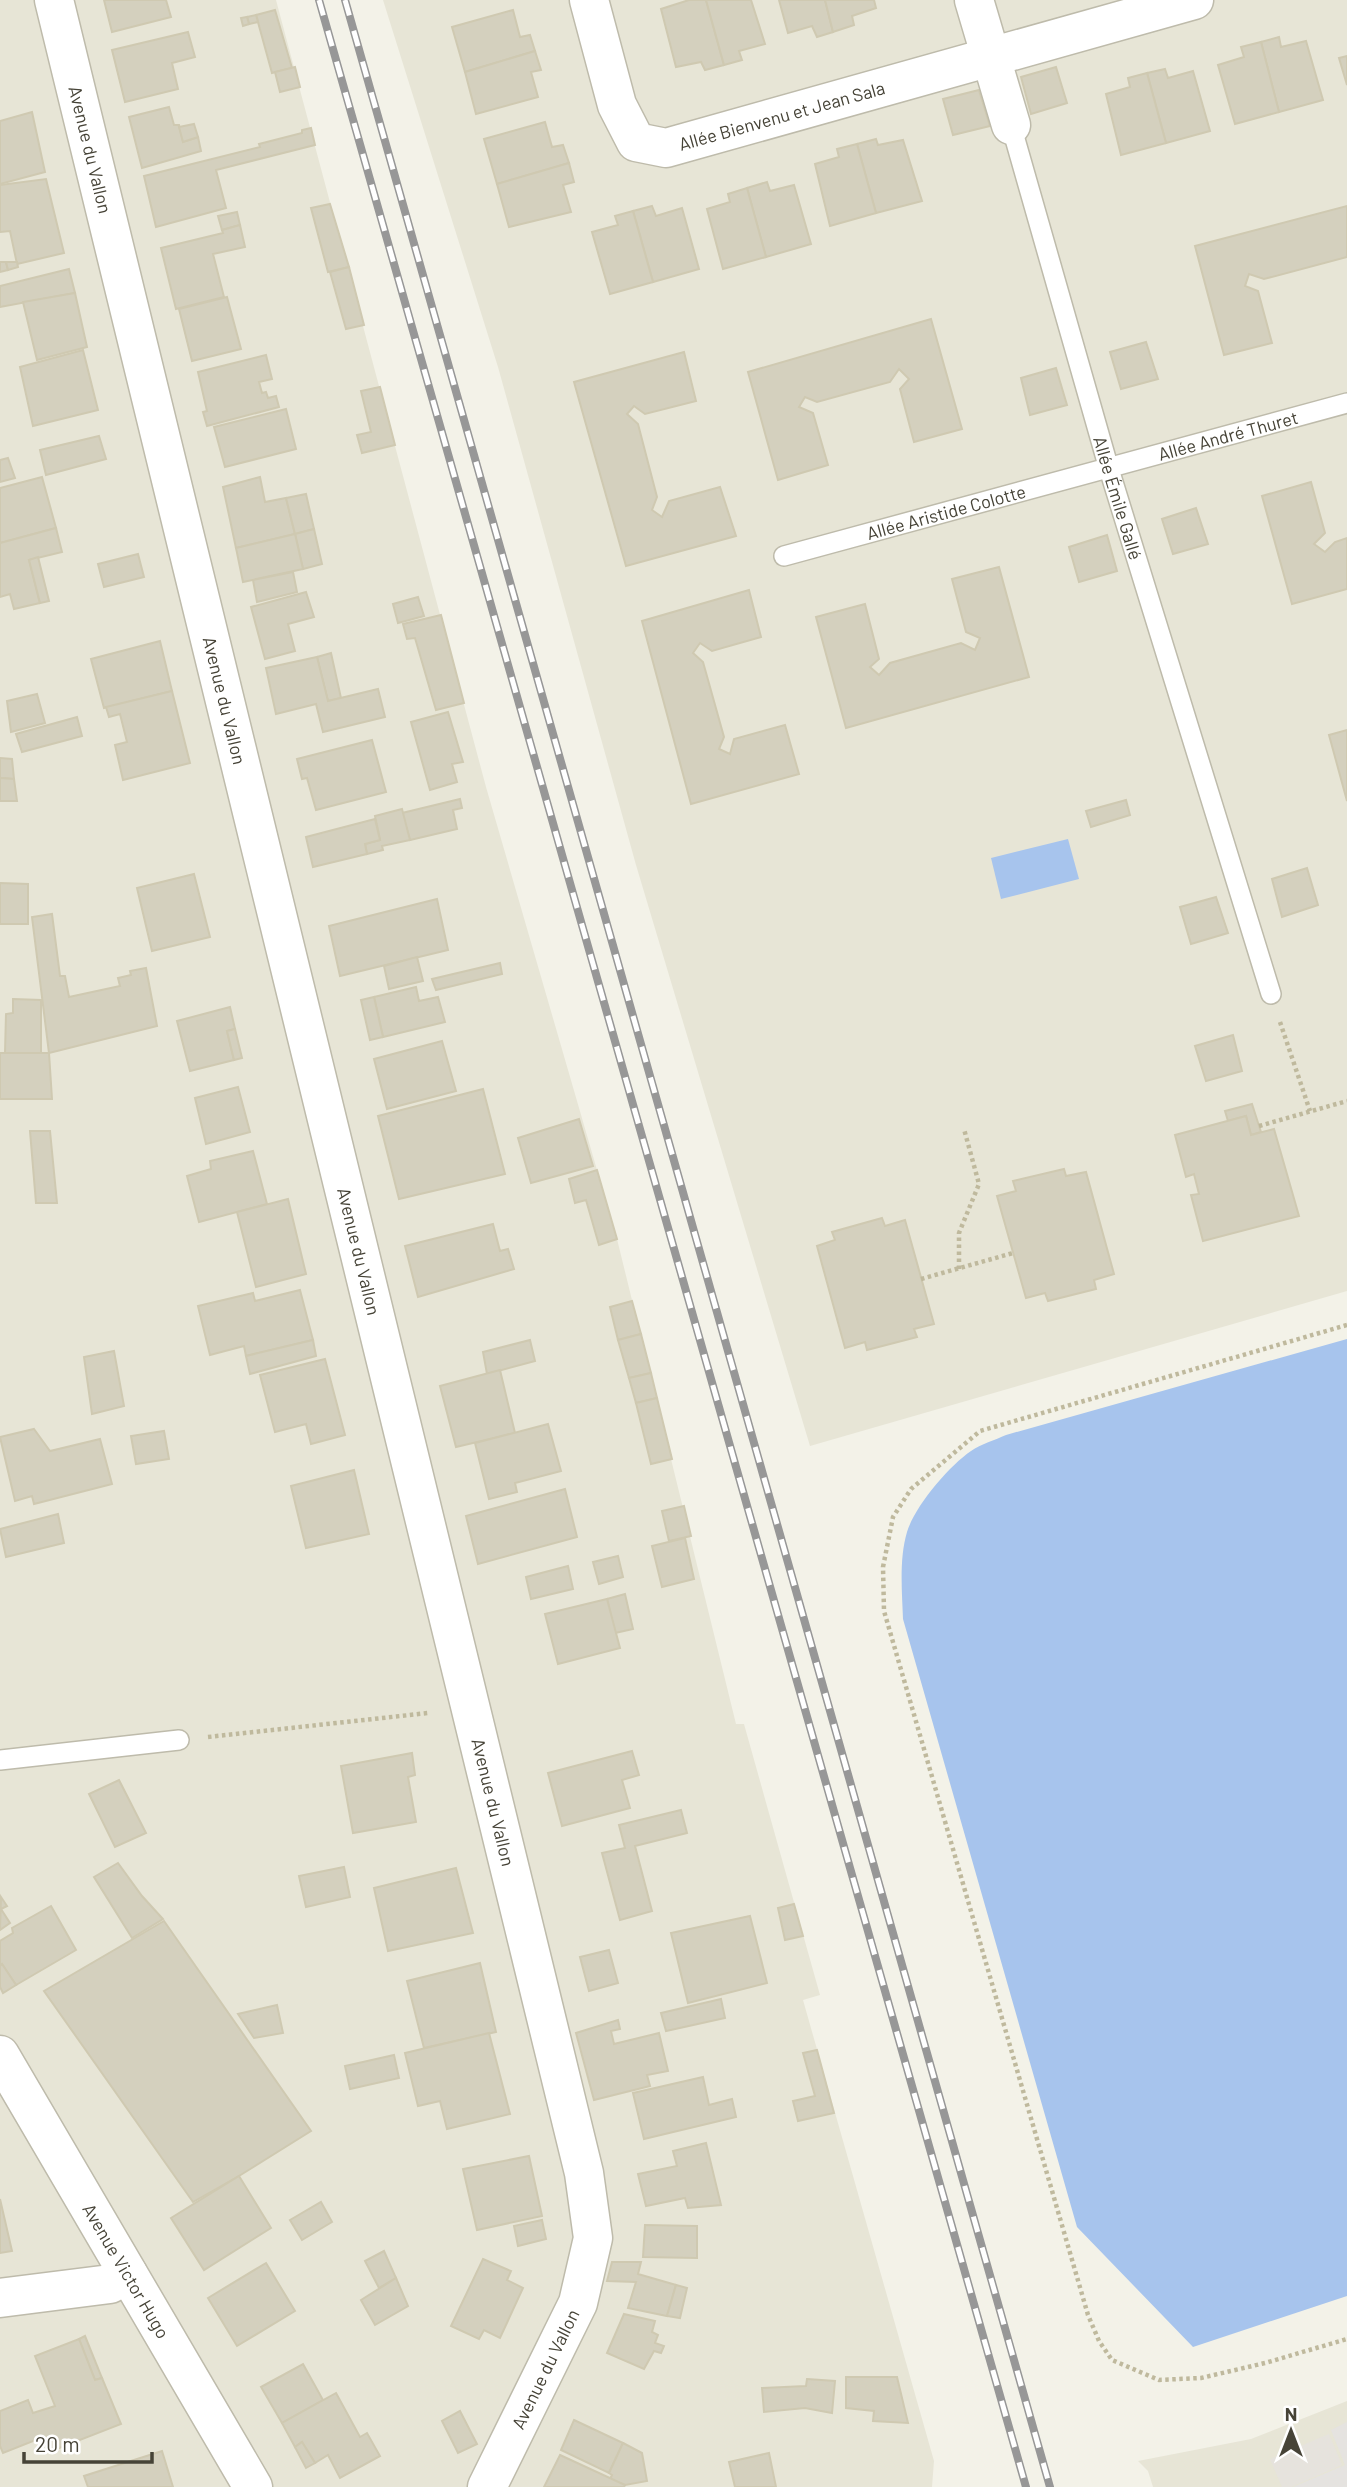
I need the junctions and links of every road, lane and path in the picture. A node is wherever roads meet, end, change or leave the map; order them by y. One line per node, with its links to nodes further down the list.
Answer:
1 (54, 0): 19 (street, Avenue du Vallon)
2 (589, 0): 5 (street, Allée Bienvenu et Jean Sala)
3 (974, 0): 5 (street, Allée Émile Gallé)
4 (1194, 0): 5 (street)
5 (991, 55): 6 (street, Allée Émile Gallé)
6 (1011, 125): 8 (lane, Allée Émile Gallé)
7 (1347, 403): 8 (lane, Allée André Thuret)
8 (1109, 469): 9 (lane, Allée Aristide Colotte); 10 (lane, Allée Émile Gallé)
9 (784, 556)
10 (1271, 994): 12 (path)
11 (1347, 1101): 12 (path)
12 (1310, 1111): 13 (path)
13 (1259, 1126)
14 (964, 1129): 16 (path)
15 (1013, 1253): 16 (path)
16 (958, 1269): 17 (path)
17 (921, 1279)
18 (1347, 1325): 25 (path)
19 (470, 1709): 20 (path); 27 (street, Avenue du Vallon)
20 (179, 1740): 21 (lane)
21 (0, 1759)
22 (0, 2055): 23 (street, Avenue Victor Hugo)
23 (128, 2274): 24 (street); 26 (street, Avenue Victor Hugo)
24 (0, 2298)
25 (1347, 2339)
26 (253, 2487)
27 (486, 2487)

